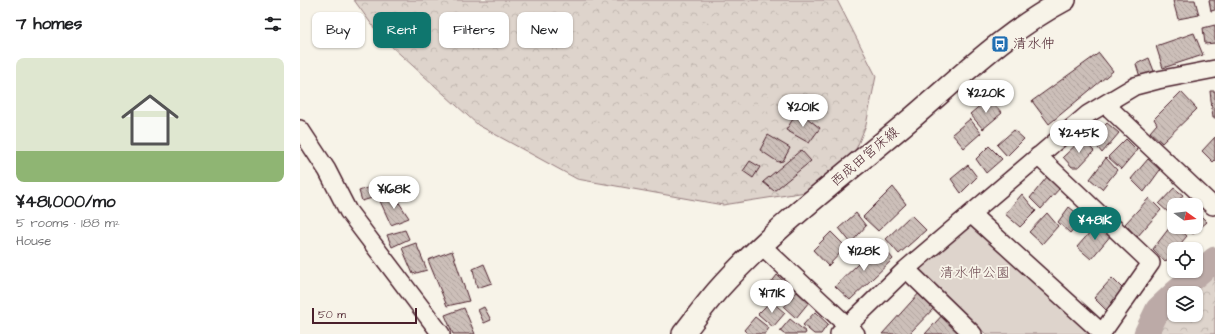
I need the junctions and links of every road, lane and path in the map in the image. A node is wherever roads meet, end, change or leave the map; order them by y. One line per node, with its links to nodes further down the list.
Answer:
1 (1065, 0): 8 (main road, 西成田宮床線)
2 (1215, 69): 3 (street)
3 (1105, 104): 5 (street); 6 (street)
4 (300, 129): 11 (street)
5 (1038, 156): 7 (street); 7 (street)
6 (1215, 204)
7 (971, 214): 9 (street)
8 (762, 246): 10 (street); 12 (main road, 西成田宮床線)
9 (906, 269): 10 (street); 13 (street)
10 (848, 331)
11 (442, 334)
12 (683, 334)
13 (974, 334)

